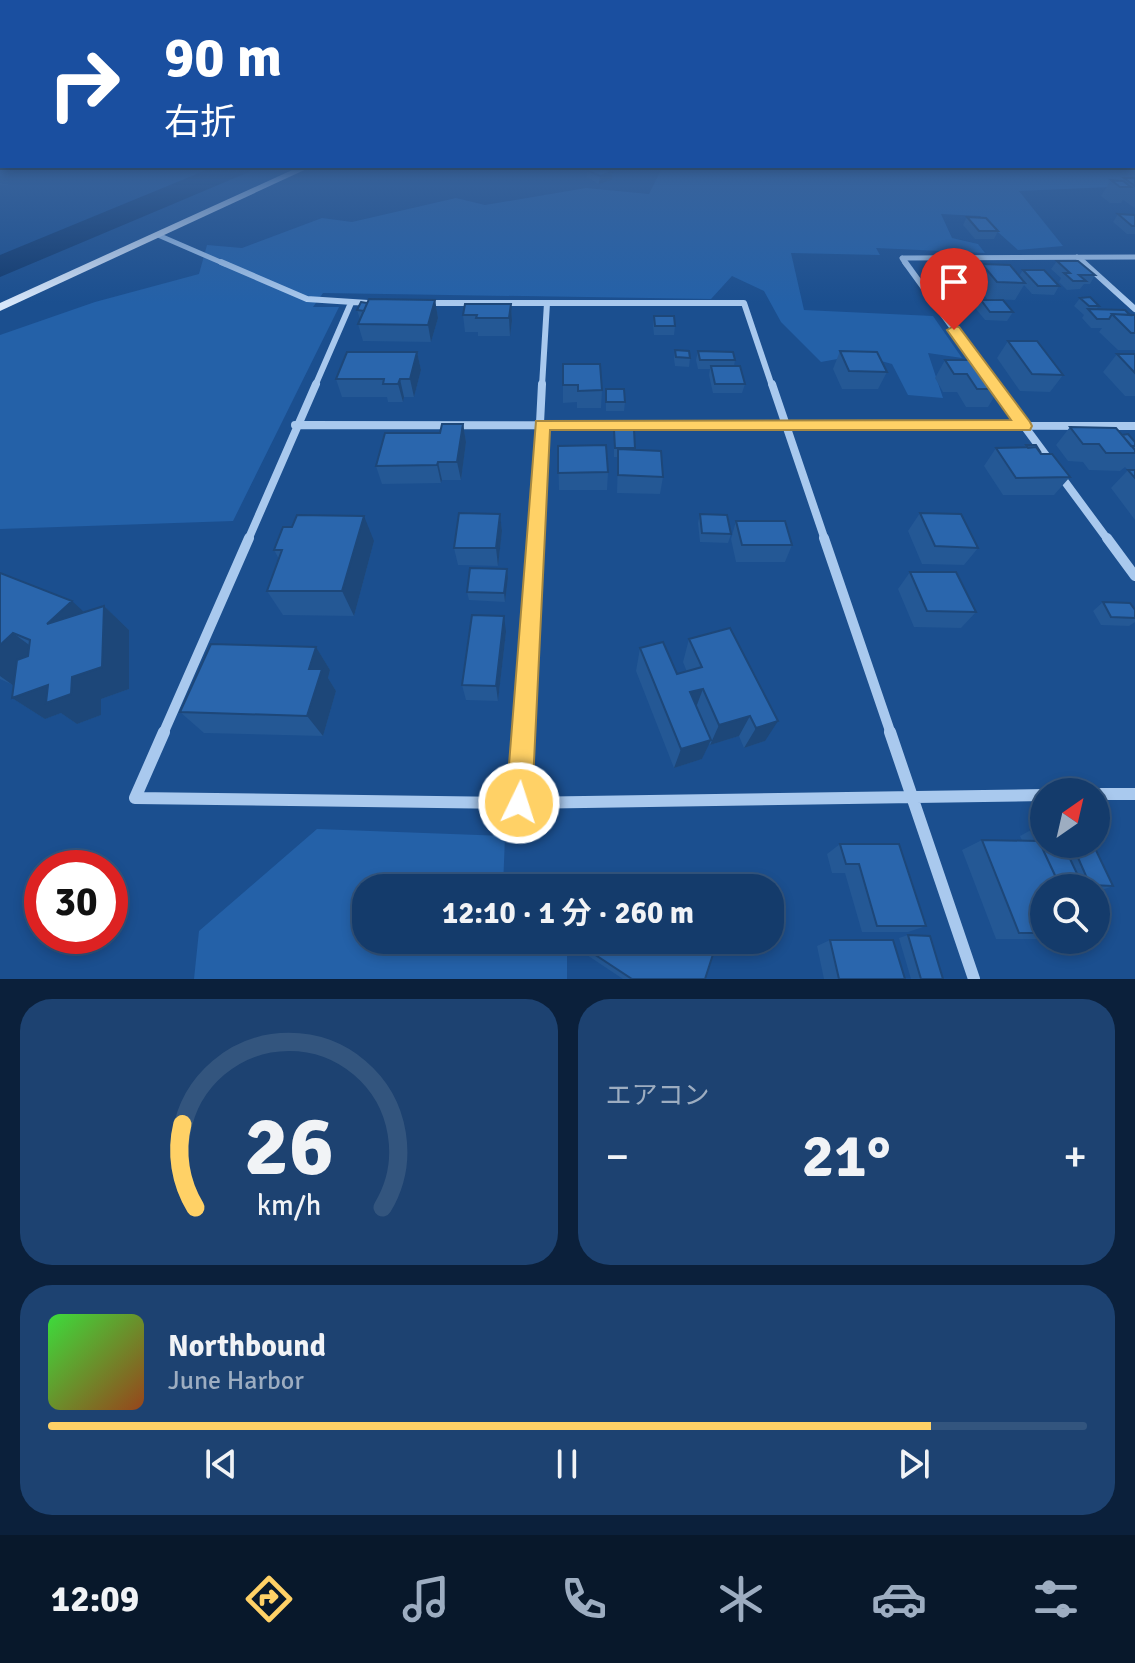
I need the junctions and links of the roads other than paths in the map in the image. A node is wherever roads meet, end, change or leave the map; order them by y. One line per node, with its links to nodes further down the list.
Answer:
1 (209, 212): 2 (main road)
2 (158, 235): 5 (street); 9 (main road)
3 (1077, 257): 4 (street); 10 (street); 14 (street)
4 (1135, 257)
5 (351, 303): 6 (street); 11 (street)
6 (381, 303)
7 (411, 303): 8 (street)
8 (547, 303): 12 (street); 13 (street)
9 (0, 307)
10 (1135, 309)
11 (295, 425): 12 (street); 21 (street)
12 (542, 425): 13 (street); 21 (street)
13 (784, 426): 14 (street); 19 (street)
14 (1024, 426): 15 (street); 16 (street)
15 (1135, 426)
16 (1135, 576)
17 (1110, 794): 18 (street)
18 (1135, 794)
19 (911, 795): 20 (street); 21 (street); 22 (street)
20 (1030, 795)
21 (519, 803)
22 (974, 979)

